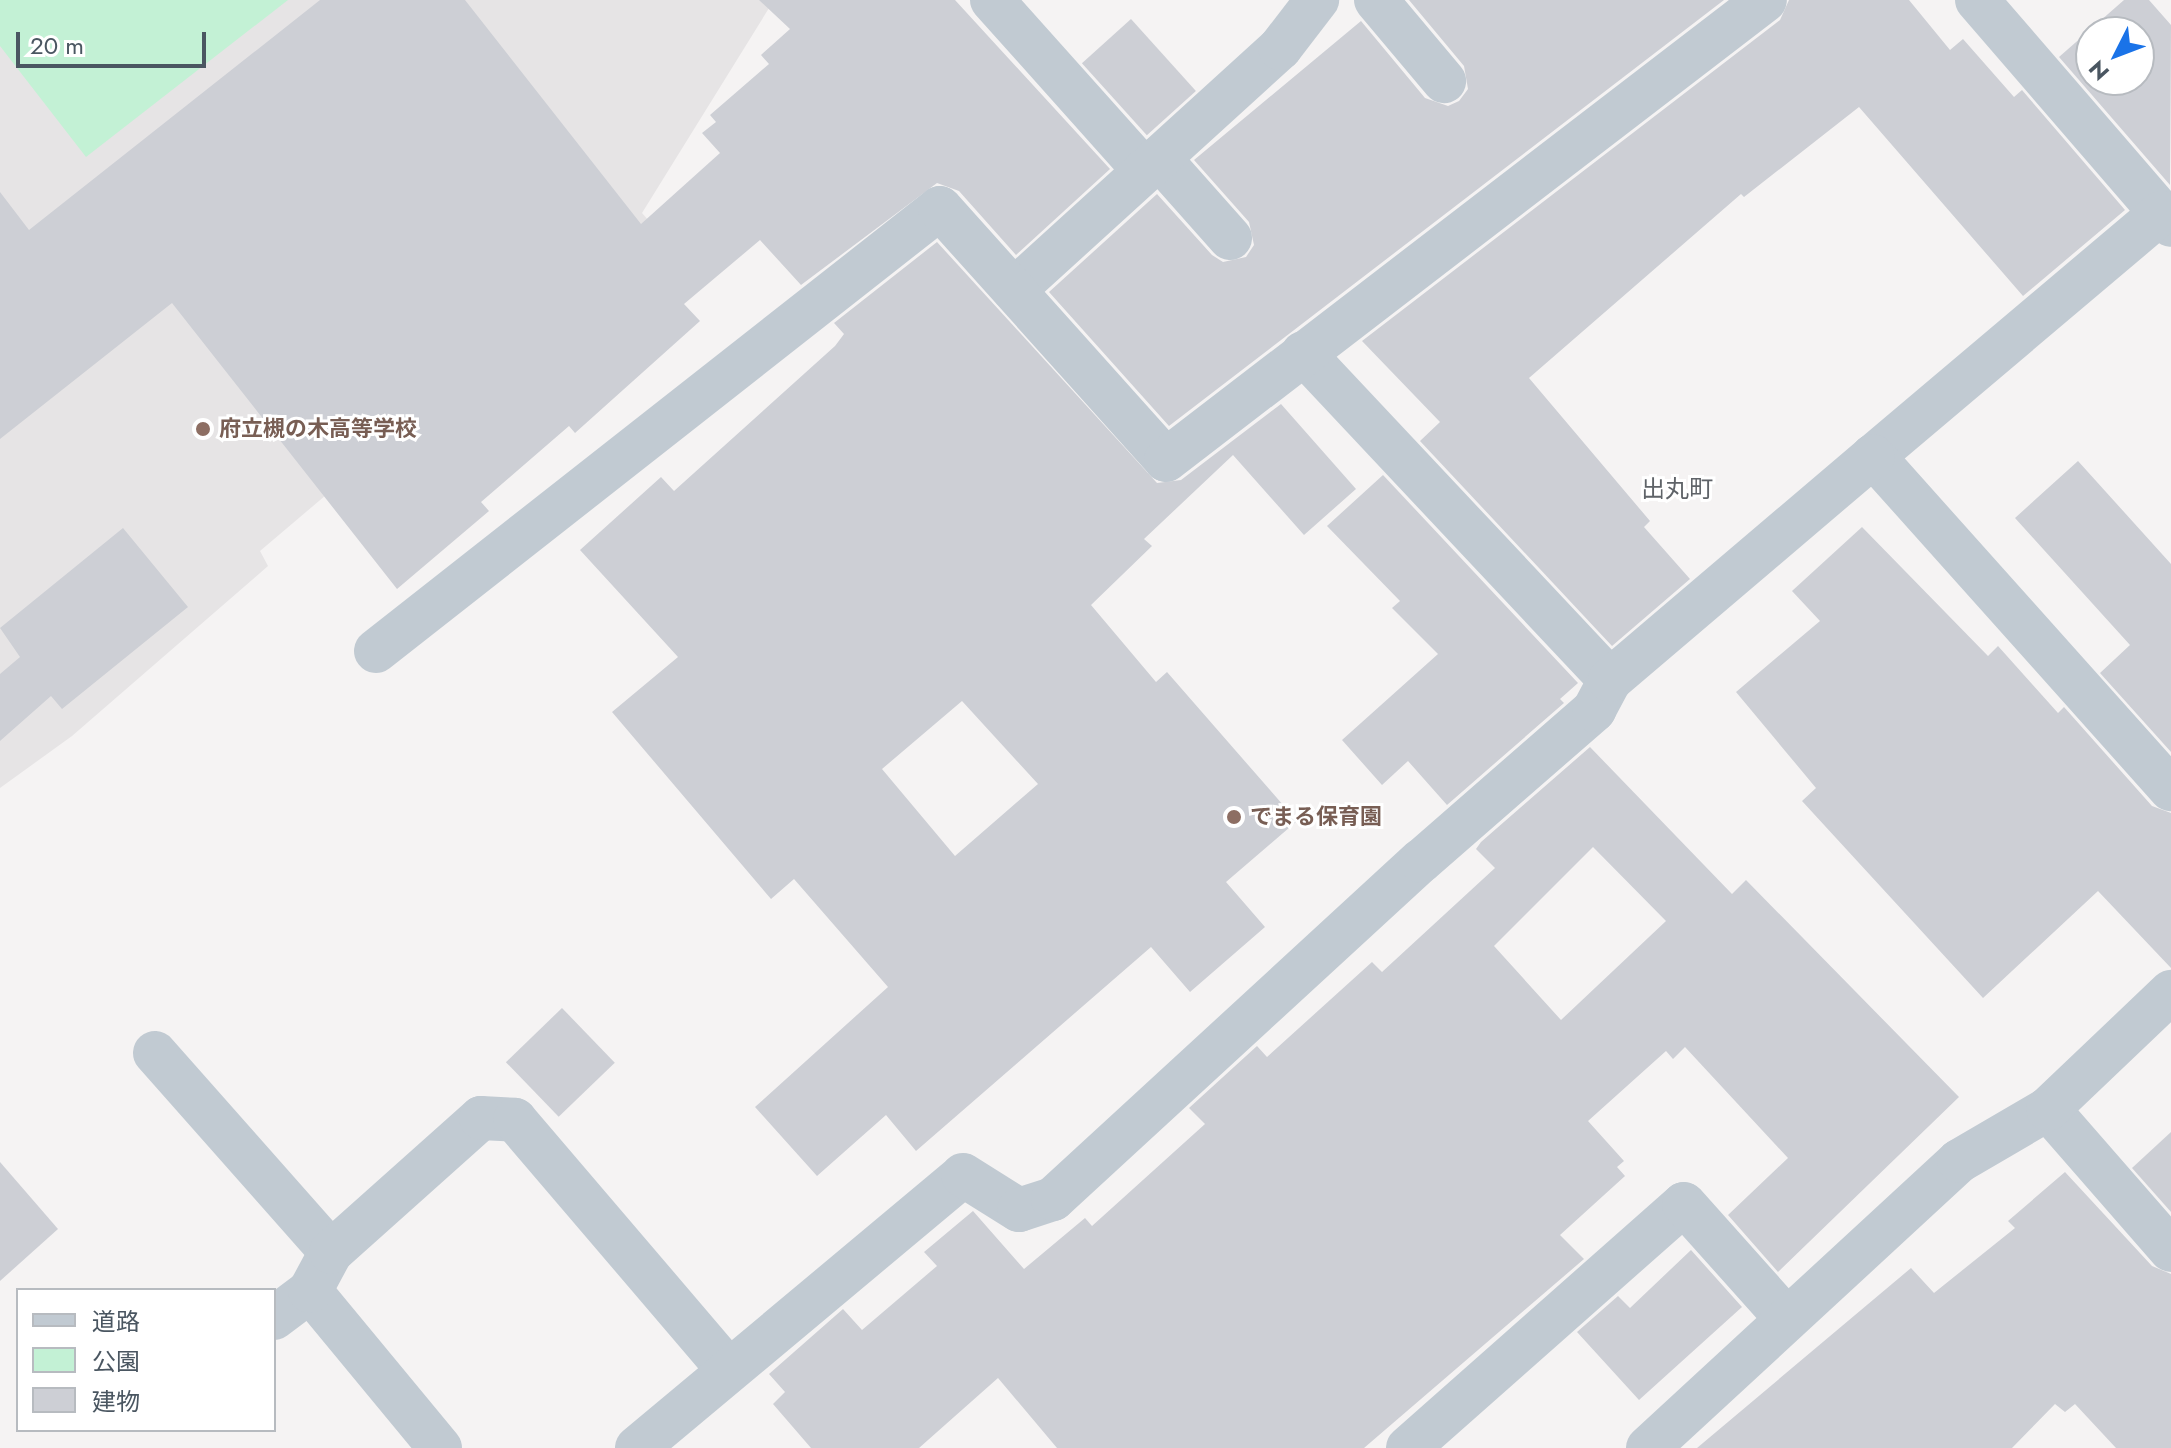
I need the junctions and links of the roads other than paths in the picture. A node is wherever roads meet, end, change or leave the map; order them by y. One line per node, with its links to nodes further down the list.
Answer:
1 (992, 0): 7 (street)
2 (1317, 0): 7 (street)
3 (1376, 0): 6 (street)
4 (1765, 0): 11 (street)
5 (1987, 4): 8 (street)
6 (1444, 81)
7 (1152, 165): 9 (street); 10 (street)
8 (2166, 219): 12 (street)
9 (1230, 238)
10 (1014, 290): 11 (street); 13 (street)
11 (1303, 353): 14 (street)
12 (1873, 456): 14 (street); 15 (street)
13 (376, 651)
14 (1610, 680): 24 (street)
15 (2171, 789)
16 (2171, 992): 18 (street)
17 (155, 1053): 20 (street)
18 (2048, 1109): 19 (street); 23 (street)
19 (2171, 1250)
20 (331, 1252): 21 (street); 24 (street)
21 (310, 1291): 22 (street); 25 (street)
22 (276, 1316)
23 (1785, 1317): 27 (street); 28 (street)
24 (728, 1369): 26 (street)
25 (440, 1448)
26 (637, 1448)
27 (1408, 1448)
28 (1648, 1448)

